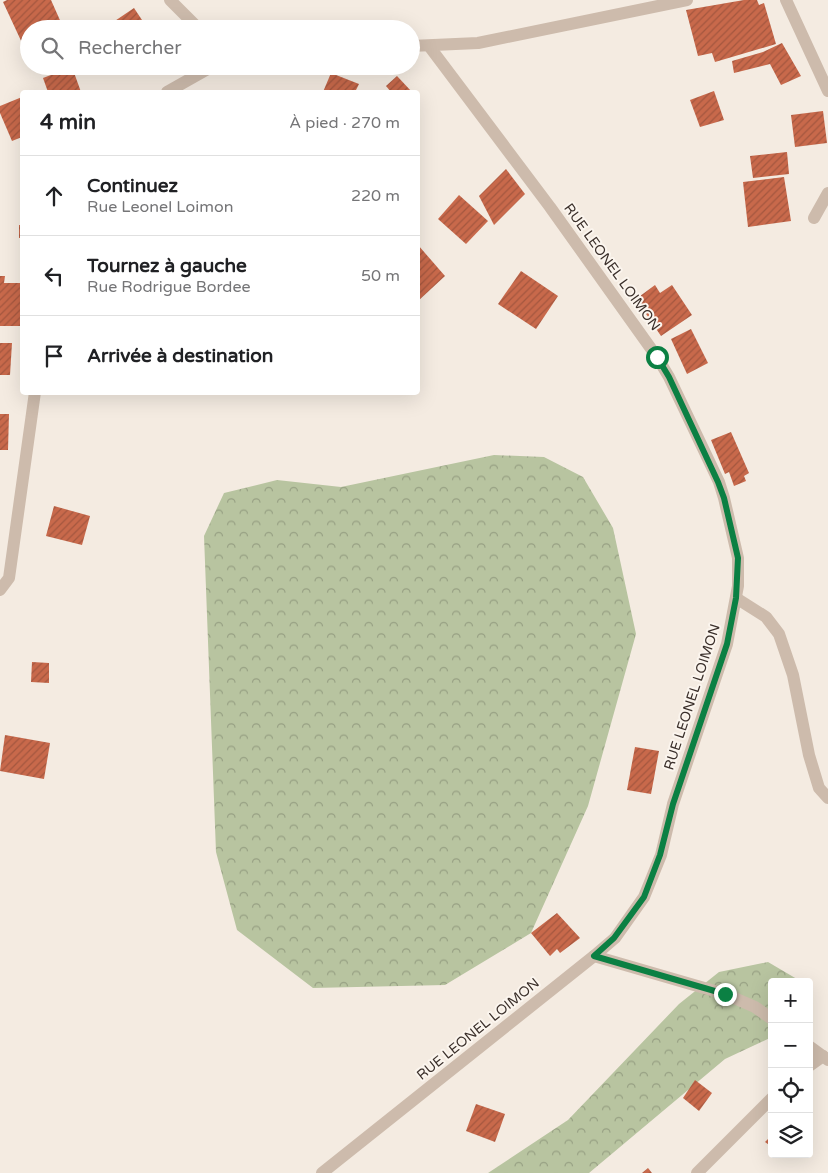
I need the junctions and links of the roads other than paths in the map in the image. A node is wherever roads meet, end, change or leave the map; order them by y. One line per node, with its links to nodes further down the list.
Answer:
1 (170, 0): 4 (street)
2 (687, 0): 6 (street)
3 (786, 0): 9 (street)
4 (190, 20)
5 (420, 46): 6 (street)
6 (429, 46): 14 (street, RUE LEONEL LOIMON)
7 (198, 75): 8 (street)
8 (171, 90)
9 (828, 92)
10 (828, 193): 11 (street)
11 (814, 218)
12 (35, 395): 13 (street)
13 (0, 590)
14 (736, 598): 15 (street); 16 (street, RUE LEONEL LOIMON)
15 (828, 798)
16 (594, 956): 17 (street); 22 (street, RUE LEONEL LOIMON)
17 (768, 1016)
18 (813, 1049): 19 (street)
19 (826, 1058): 20 (street)
20 (813, 1064)
21 (768, 1102): 23 (street)
22 (322, 1173)
23 (697, 1173)

